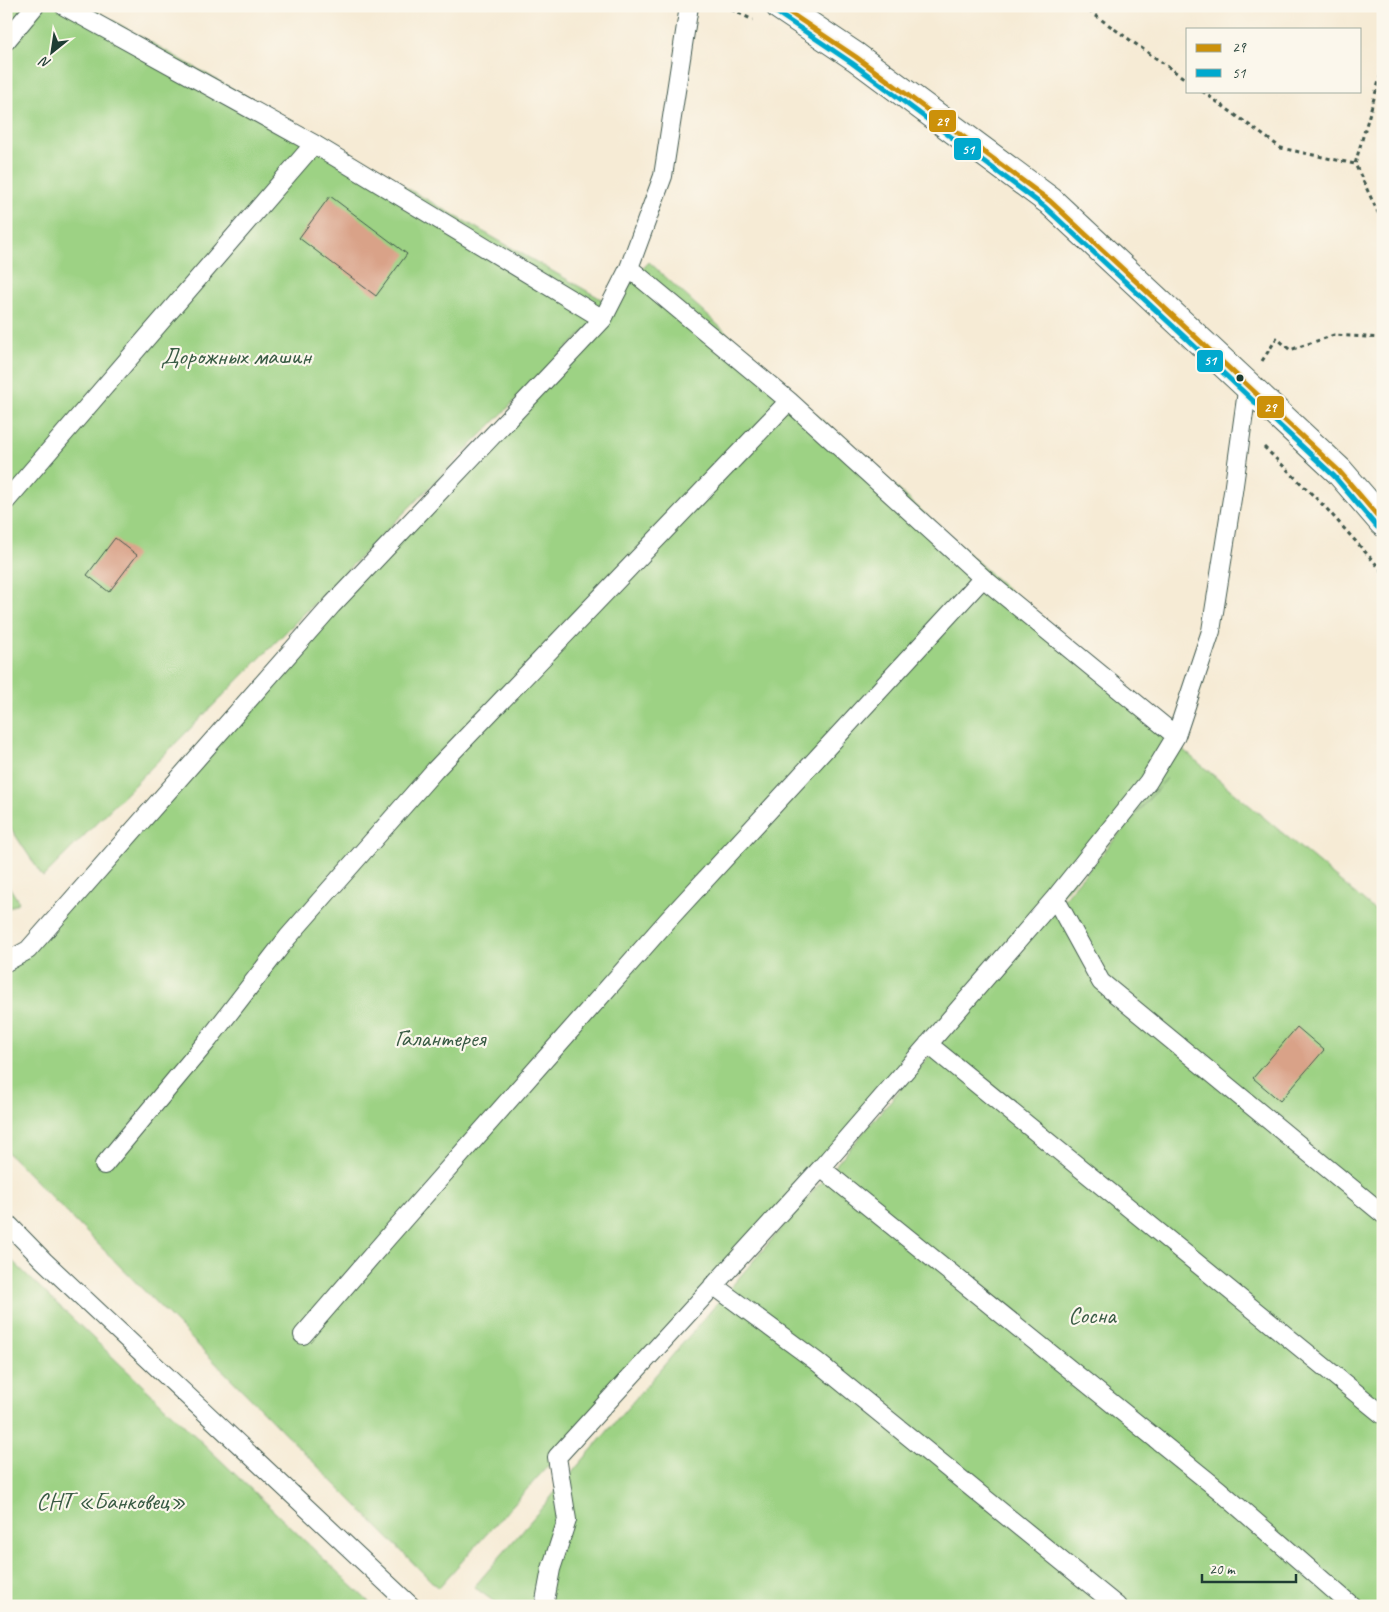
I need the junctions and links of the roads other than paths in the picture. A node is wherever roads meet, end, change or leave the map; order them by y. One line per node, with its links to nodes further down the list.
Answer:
1 (35, 6): 5 (lane)
2 (64, 6): 6 (lane)
3 (689, 6): 7 (lane)
4 (780, 6): 9 (street)
5 (6, 41)
6 (314, 144): 8 (lane); 11 (lane)
7 (629, 268): 8 (lane); 10 (lane)
8 (602, 319): 16 (lane)
9 (1248, 384): 12 (street); 14 (lane)
10 (789, 401): 13 (lane); 18 (lane)
11 (6, 501)
12 (1383, 522)
13 (982, 578): 14 (lane); 23 (lane)
14 (1176, 736): 15 (lane)
15 (1056, 898): 17 (lane); 20 (lane)
16 (6, 962)
17 (928, 1044): 19 (lane); 24 (lane)
18 (104, 1165)
19 (821, 1168): 22 (lane); 28 (lane)
20 (1383, 1214)
21 (6, 1222): 25 (lane)
22 (713, 1285): 26 (lane); 27 (lane)
23 (304, 1335)
24 (1383, 1415)
25 (411, 1606)
26 (544, 1606)
27 (1117, 1606)
28 (1352, 1606)

